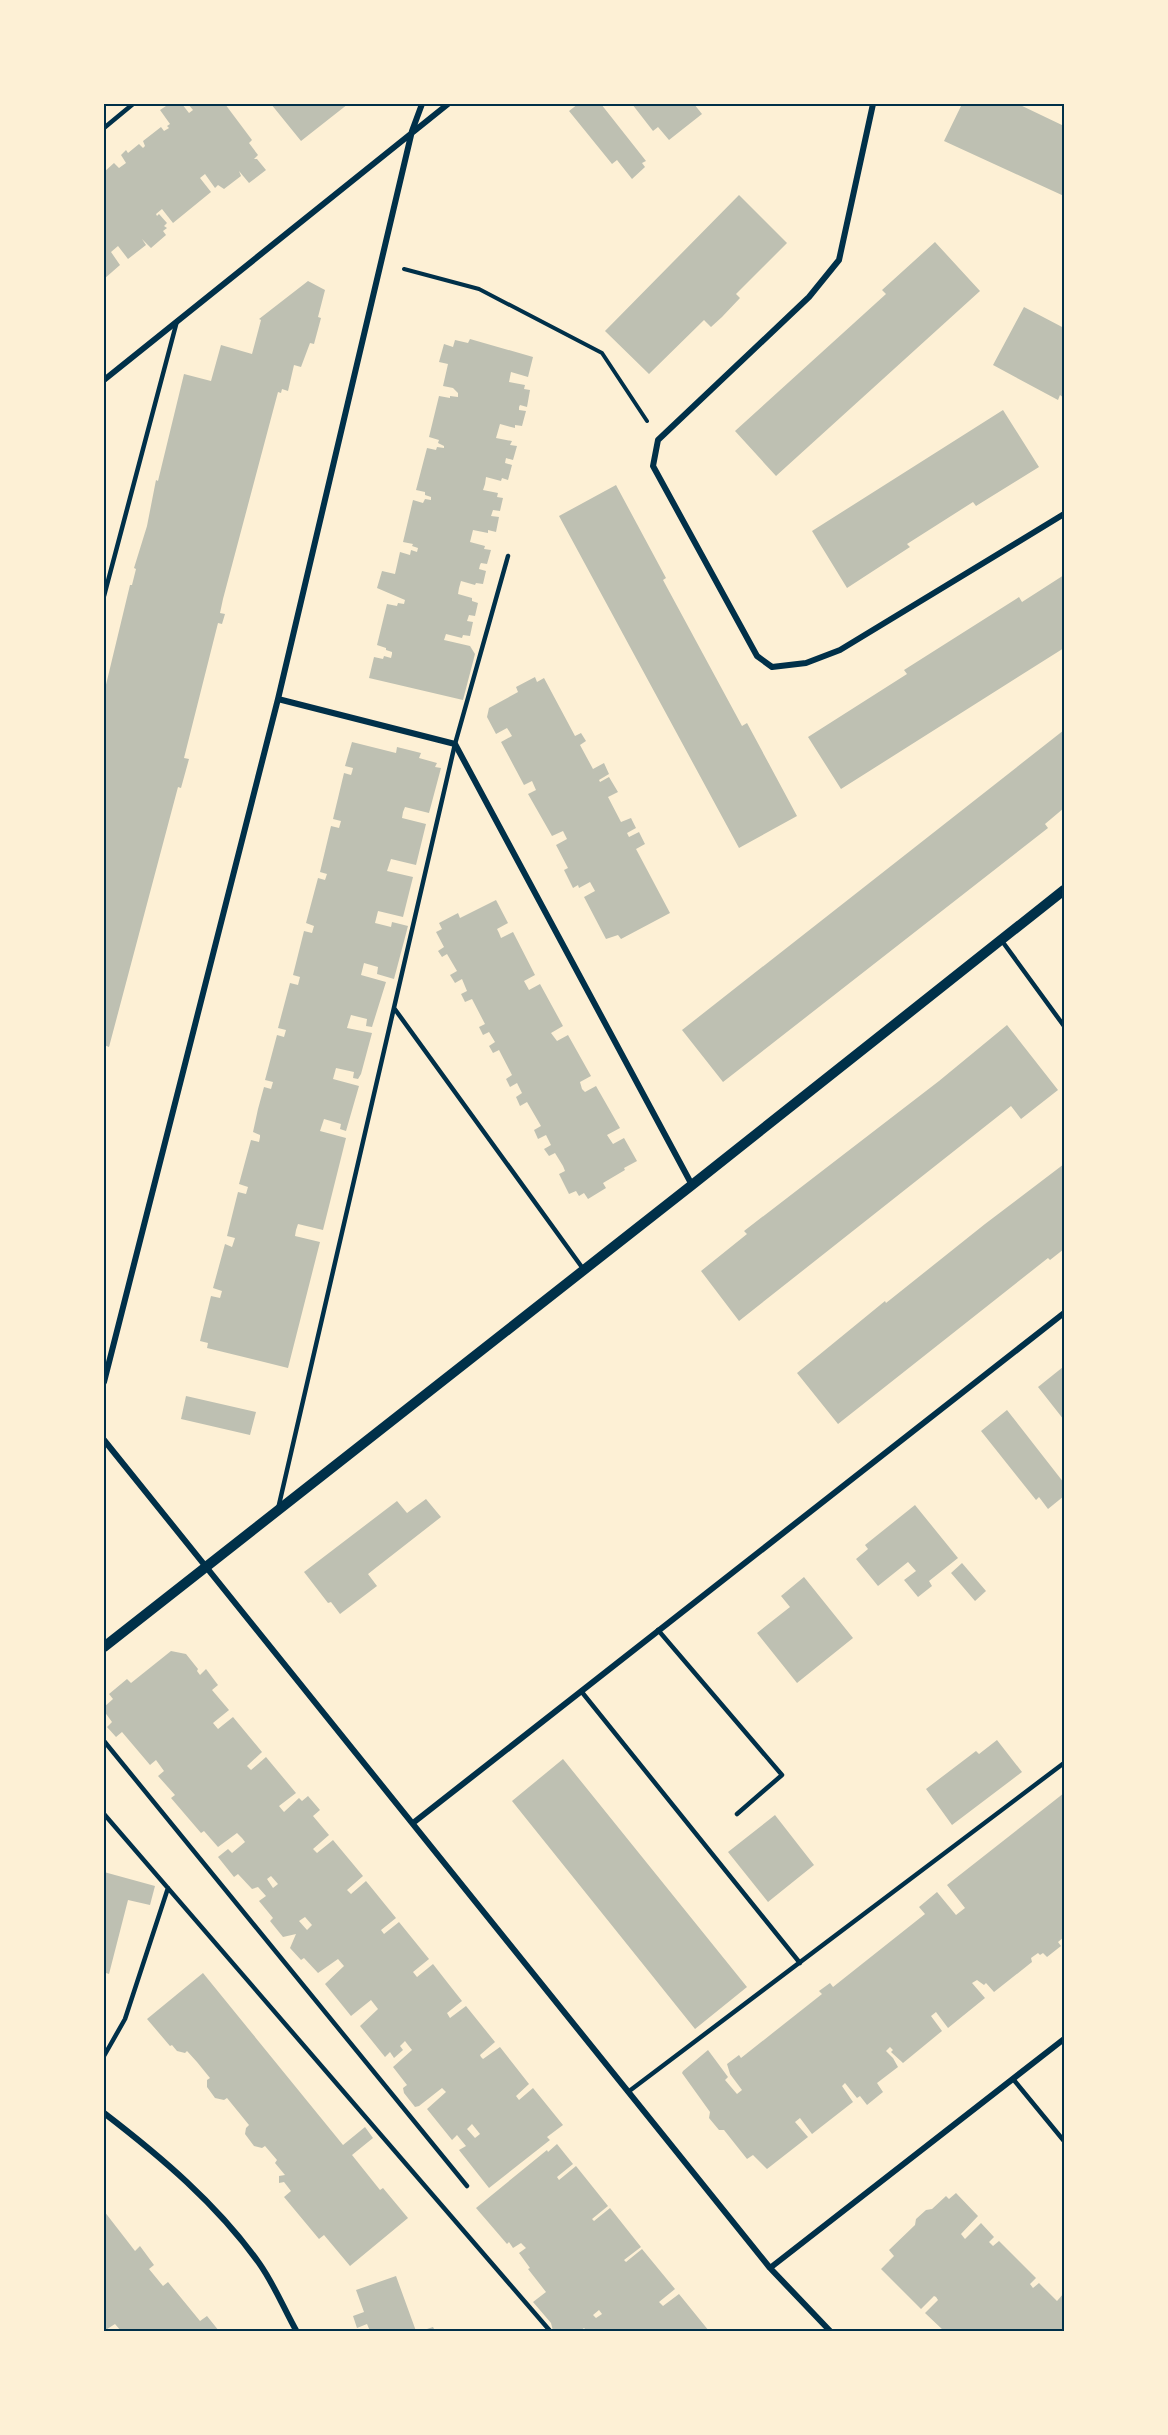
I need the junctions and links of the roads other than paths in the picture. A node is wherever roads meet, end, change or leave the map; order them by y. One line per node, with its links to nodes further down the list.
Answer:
1 (133, 104): 5 (lane)
2 (422, 104): 6 (street)
3 (448, 104): 6 (street)
4 (873, 104): 9 (street)
5 (104, 128)
6 (412, 131): 7 (street); 12 (street)
7 (177, 321): 8 (street); 11 (lane)
8 (104, 380)
9 (1065, 514)
10 (508, 556): 13 (lane)
11 (104, 596)
12 (278, 699): 13 (street); 21 (street)
13 (455, 744): 16 (lane); 18 (street)
14 (1065, 890): 15 (street)
15 (1001, 940): 17 (lane); 18 (street)
16 (394, 1008): 19 (lane); 23 (lane)
17 (1065, 1026)
18 (692, 1185): 19 (street)
19 (584, 1270): 23 (street)
20 (1065, 1312): 25 (street)
21 (104, 1382)
22 (104, 1440): 24 (street)
23 (277, 1511): 24 (street)
24 (205, 1568): 26 (street); 32 (street)
25 (658, 1630): 27 (street); 31 (lane)
26 (104, 1647)
27 (581, 1691): 32 (street); 34 (lane)
28 (104, 1741): 41 (lane)
29 (1065, 1763): 34 (lane)
30 (104, 1814): 33 (lane)
31 (737, 1814)
32 (413, 1823): 38 (street)
33 (168, 1888): 36 (lane); 44 (lane)
34 (800, 1963): 38 (lane)
35 (1065, 2039): 37 (street)
36 (104, 2056)
37 (1013, 2079): 40 (lane); 42 (street)
38 (628, 2092): 42 (street)
39 (104, 2113): 43 (street)
40 (1065, 2141)
41 (467, 2186)
42 (770, 2268): 45 (street)
43 (297, 2331)
44 (551, 2331)
45 (831, 2331)

